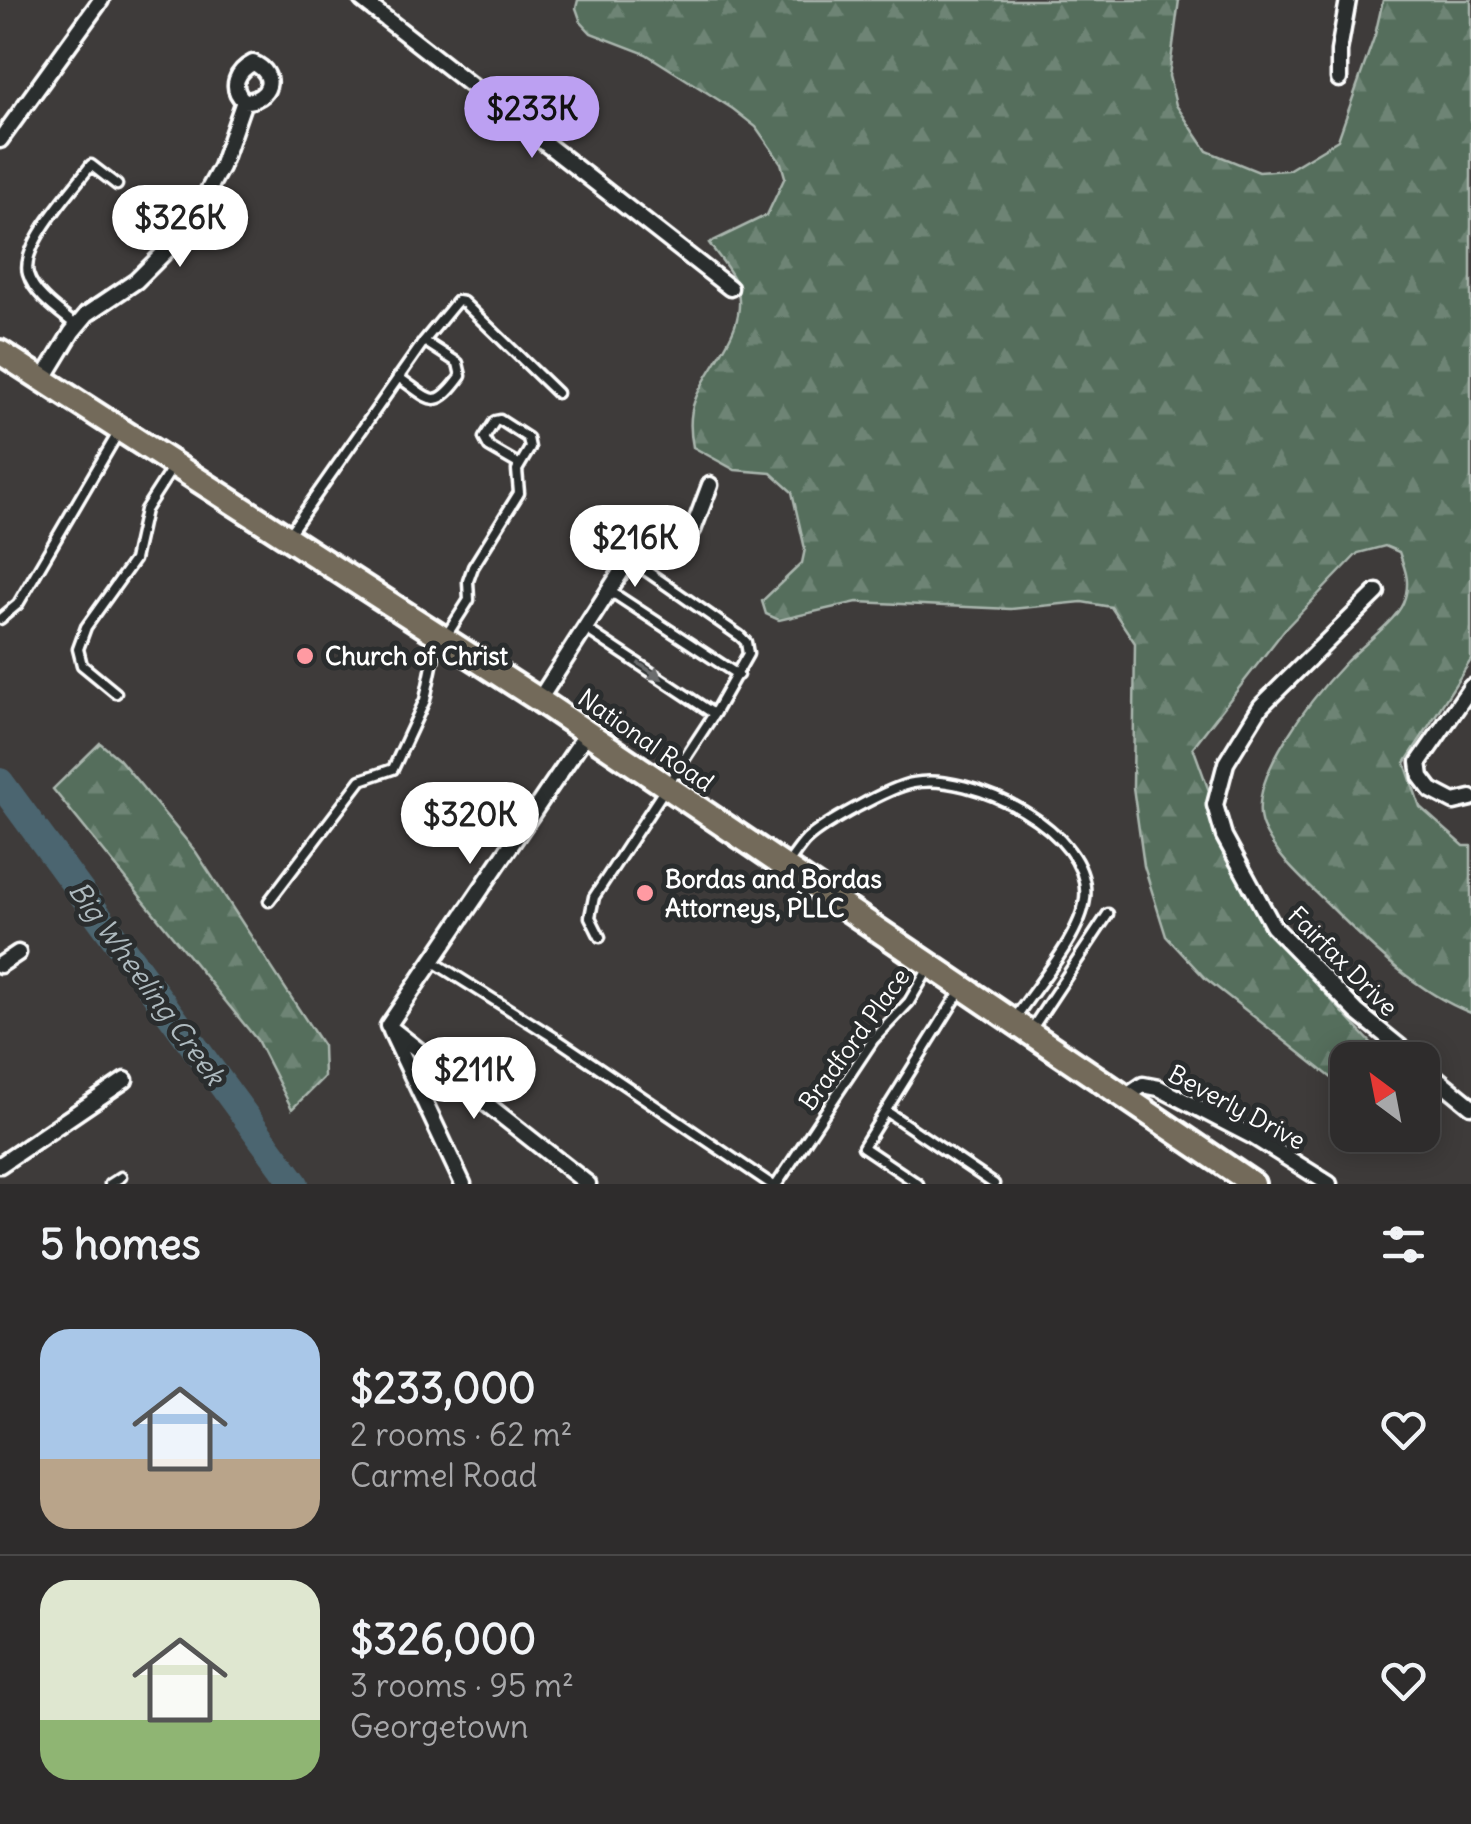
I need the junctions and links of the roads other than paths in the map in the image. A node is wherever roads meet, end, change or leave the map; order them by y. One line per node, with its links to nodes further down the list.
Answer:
1 (101, 0): 6 (street)
2 (362, 0): 8 (street)
3 (1348, 0): 4 (street)
4 (1339, 79)
5 (244, 101): 9 (street)
6 (0, 140)
7 (118, 185): 9 (lane)
8 (730, 288)
9 (77, 326): 13 (street)
10 (424, 341): 12 (lane); 12 (lane); 14 (lane)
11 (0, 352): 13 (main road, National Road)
12 (398, 377): 19 (lane)
13 (44, 378): 15 (main road, National Road)
14 (557, 393)
15 (120, 429): 16 (main road, National Road); 23 (lane)
16 (174, 464): 19 (main road, National Road); 28 (lane)
17 (520, 465): 17 (lane); 25 (lane)
18 (710, 486): 20 (street)
19 (287, 538): 25 (main road, National Road)
20 (632, 560): 22 (street); 26 (lane)
21 (1377, 592): 45 (street, Fairfax Drive)
22 (607, 594): 24 (street); 26 (lane)
23 (0, 619)
24 (586, 628): 29 (street); 30 (lane, one-way to 30)
25 (440, 638): 29 (main road, National Road); 35 (lane)
26 (738, 675): 30 (lane)
27 (1471, 687): 33 (street)
28 (116, 693)
29 (539, 700): 31 (main road, National Road)
30 (714, 714): 32 (lane)
31 (587, 733): 32 (main road, National Road); 39 (street)
32 (666, 788): 34 (main road, National Road); 37 (lane)
33 (1471, 798)
34 (784, 868): 41 (main road, National Road); 44 (lane)
35 (269, 901)
36 (1108, 914): 44 (lane)
37 (600, 937)
38 (18, 953): 40 (street)
39 (432, 961): 43 (street); 57 (lane)
40 (0, 965)
41 (930, 967): 42 (main road, National Road); 57 (lane, Bradford Place)
42 (962, 989): 44 (main road, National Road); 50 (lane)
43 (388, 1026): 55 (street); 56 (street)
44 (1020, 1028): 48 (main road, National Road)
45 (1394, 1042)
46 (126, 1080): 51 (street)
47 (1440, 1081): 49 (street)
48 (1124, 1098): 53 (main road, National Road); 60 (street, Beverly Drive)
49 (1471, 1106)
50 (886, 1111): 58 (lane); 59 (lane)
51 (0, 1165)
52 (121, 1176): 54 (lane)
53 (1241, 1181)
54 (110, 1184)
55 (463, 1184)
56 (588, 1184)
57 (774, 1184)
58 (918, 1184)
59 (994, 1184)
60 (1329, 1184)

